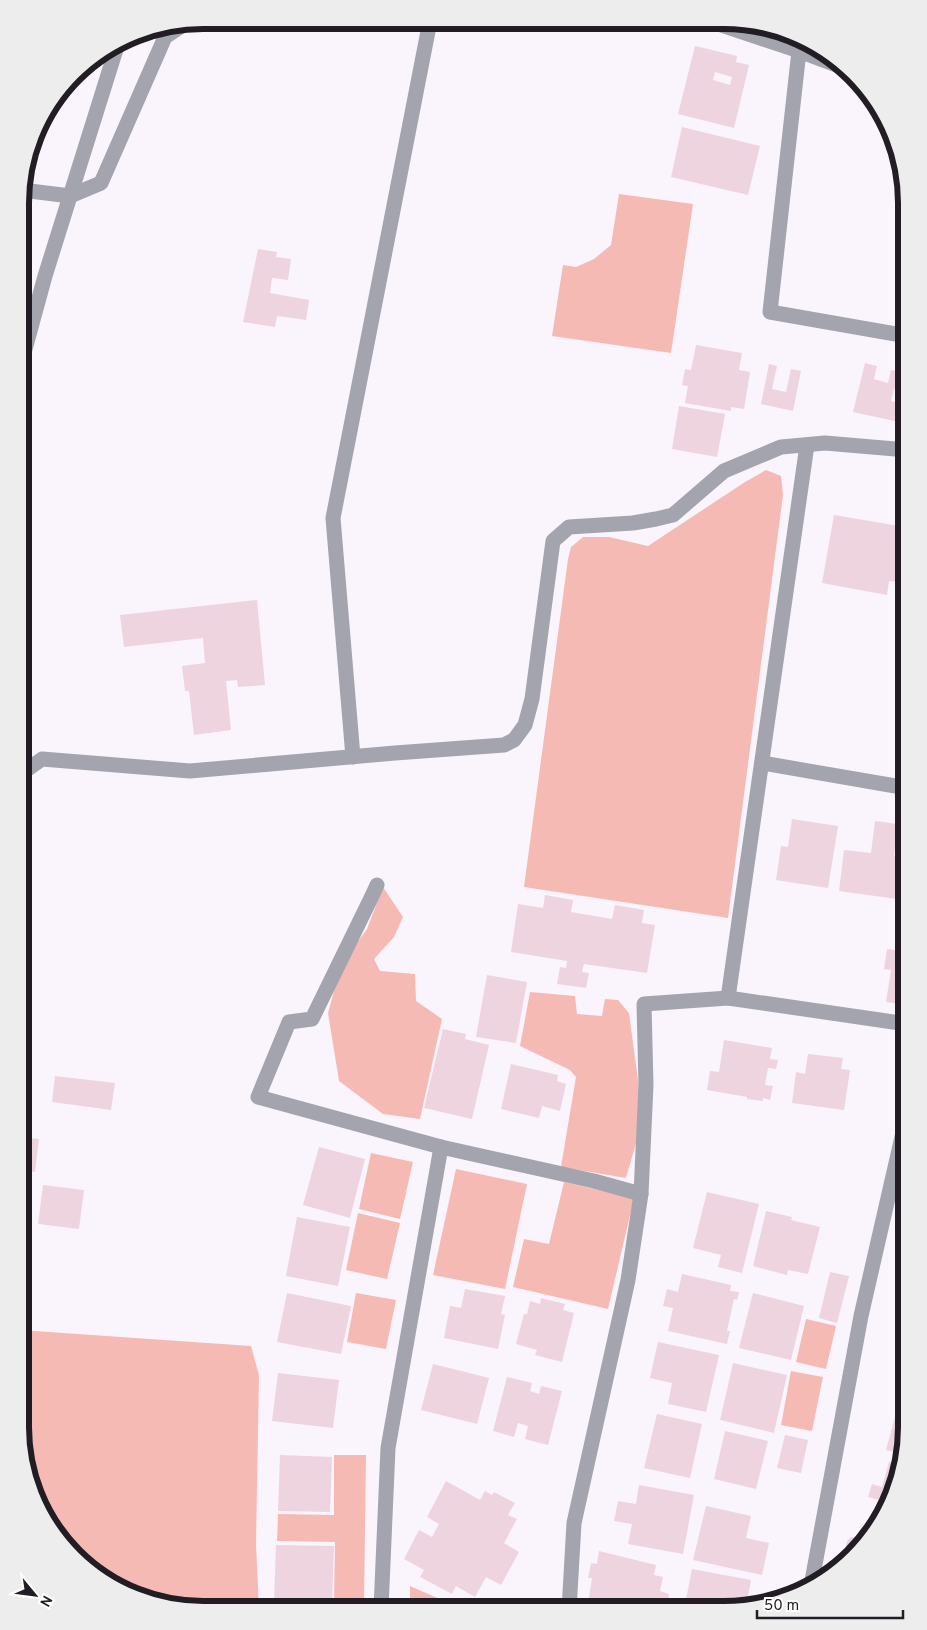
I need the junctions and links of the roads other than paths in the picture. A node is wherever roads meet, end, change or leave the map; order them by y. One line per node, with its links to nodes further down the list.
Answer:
1 (428, 29): 13 (street)
2 (733, 29): 4 (street)
3 (173, 31): 8 (street)
4 (798, 51): 6 (street); 9 (street)
5 (115, 53): 8 (street)
6 (825, 61)
7 (30, 191): 8 (street)
8 (70, 196): 10 (street)
9 (898, 334)
10 (29, 335)
11 (807, 445): 12 (street); 13 (street); 14 (street)
12 (898, 449)
13 (353, 756): 15 (street)
14 (762, 763): 16 (street); 18 (street)
15 (29, 768)
16 (898, 786)
17 (377, 884): 20 (street)
18 (728, 998): 19 (street); 22 (street)
19 (898, 1023)
20 (441, 1147): 22 (street); 24 (street)
21 (898, 1154): 23 (street)
22 (641, 1194): 25 (street)
23 (813, 1577)
24 (381, 1601)
25 (570, 1601)

